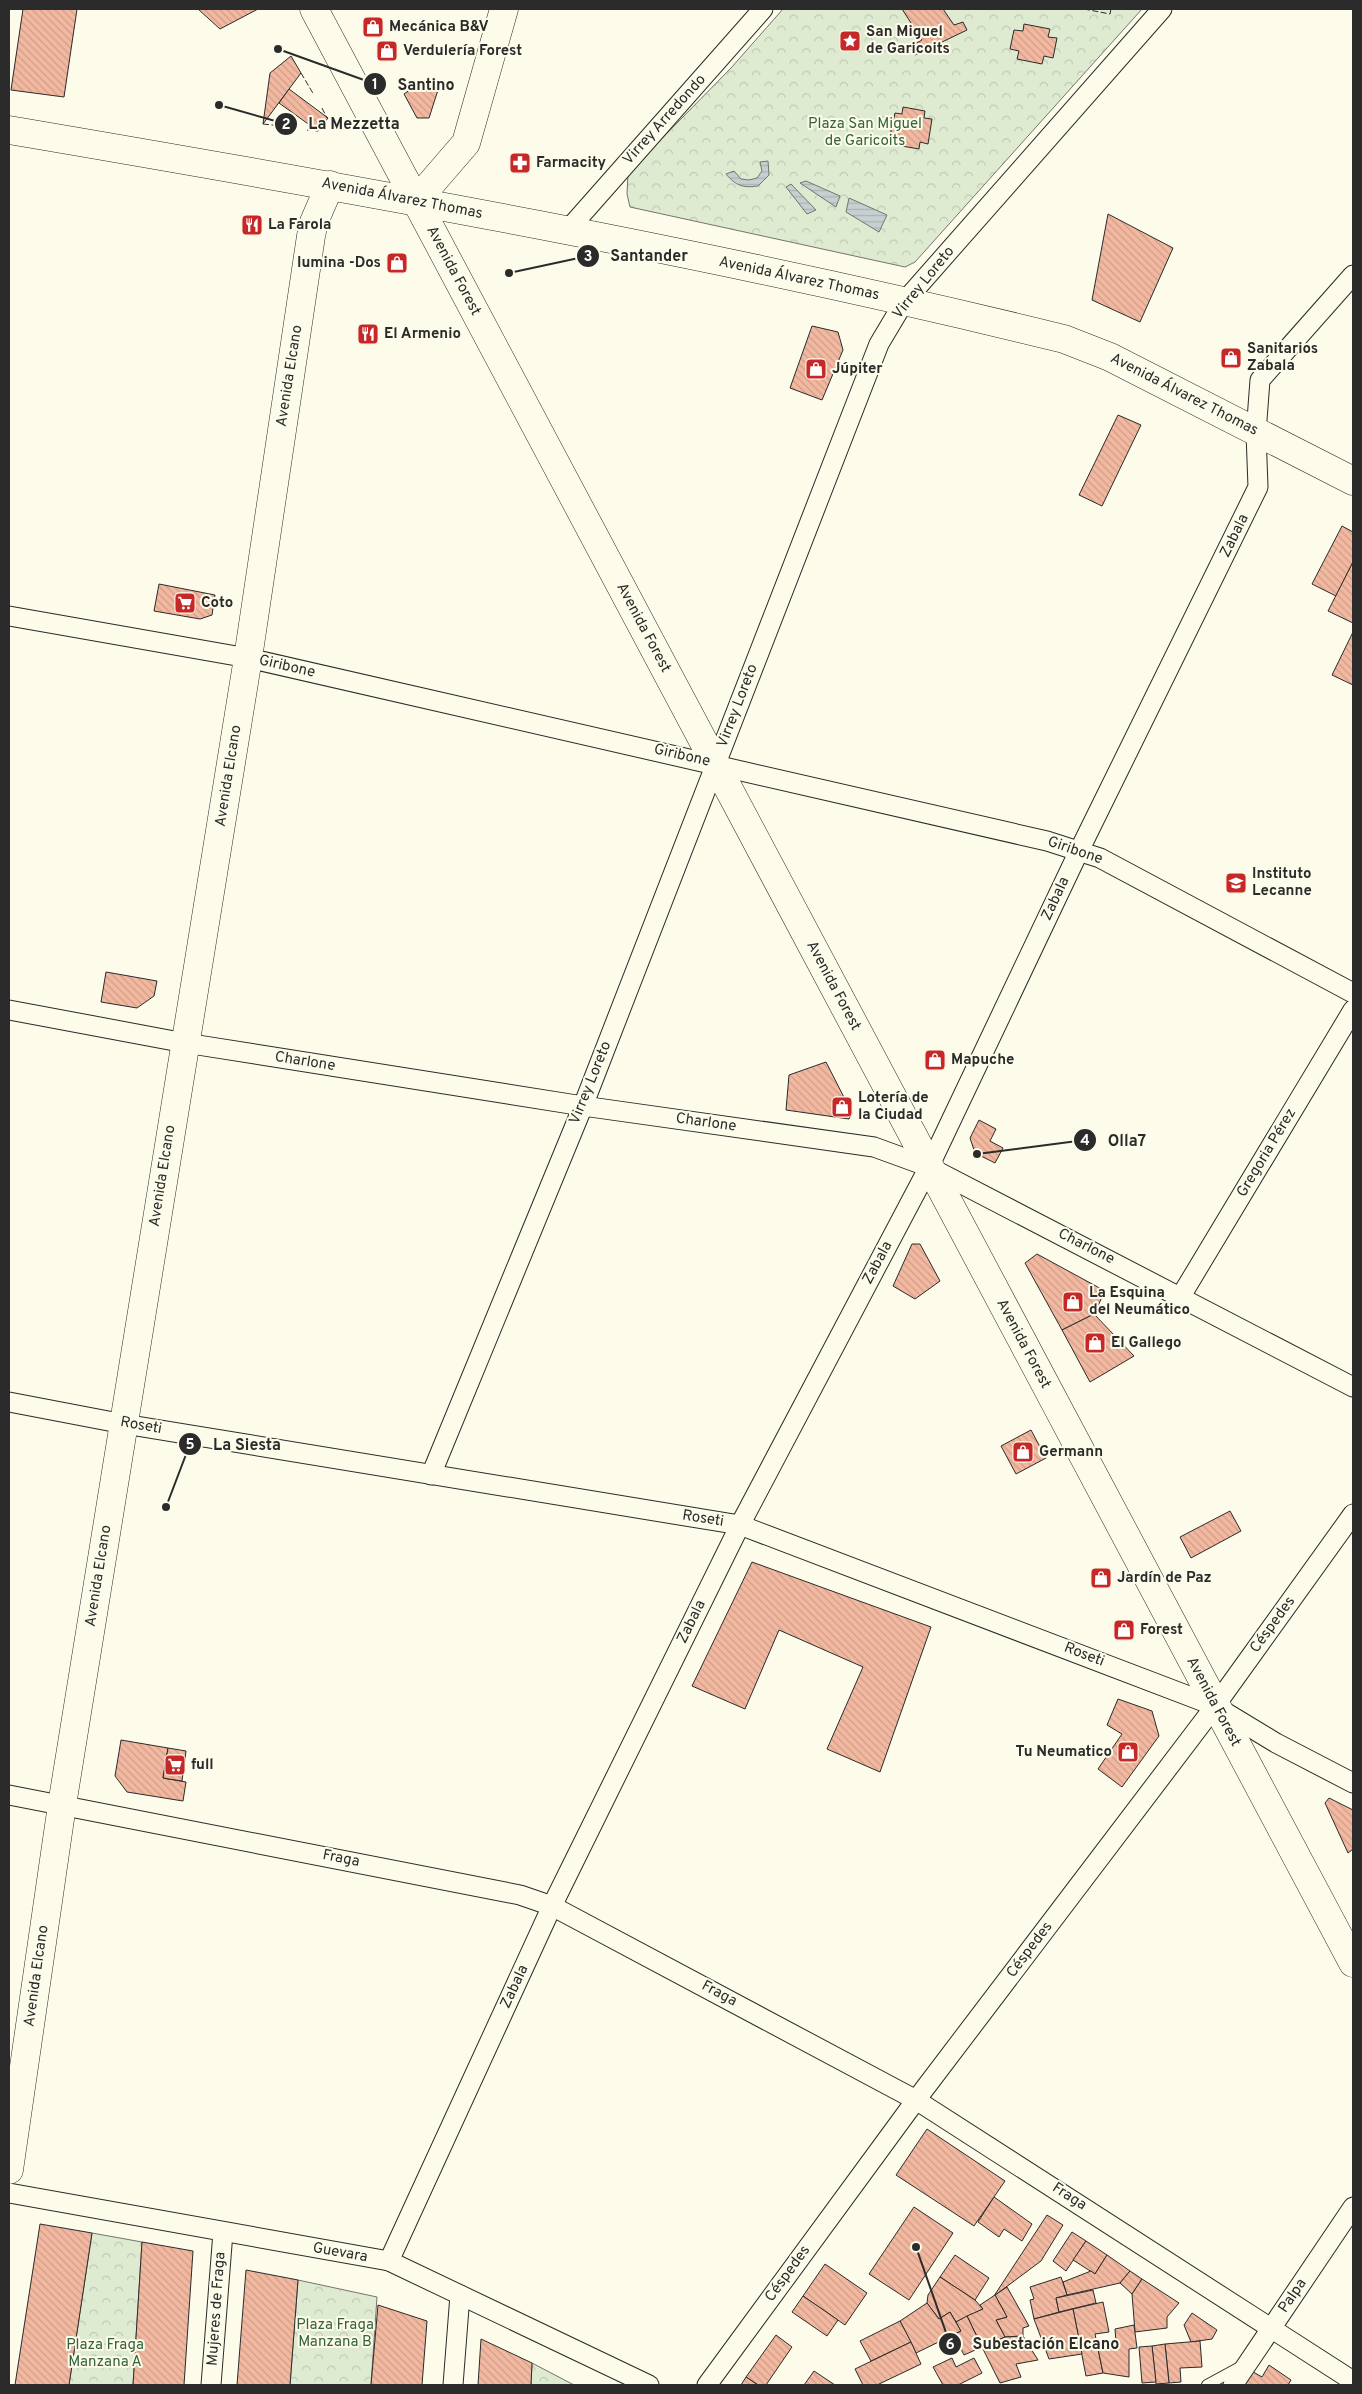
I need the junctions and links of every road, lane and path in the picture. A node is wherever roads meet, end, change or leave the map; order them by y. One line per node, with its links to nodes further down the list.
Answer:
1 (314, 9): 7 (main road, Avenida Forest)
2 (504, 9): 7 (main road)
3 (763, 9): 8 (street, Virrey Arredondo)
4 (1162, 9): 10 (street, Virrey Loreto)
5 (9, 130): 6 (main road, Avenida Álvarez Thomas)
6 (330, 185): 7 (main road, Avenida Álvarez Thomas); 14 (main road, Avenida Elcano)
7 (416, 200): 8 (main road, Avenida Álvarez Thomas); 15 (main road, Avenida Forest)
8 (566, 232): 10 (main road, Avenida Álvarez Thomas)
9 (1353, 275): 11 (street, Zabala)
10 (904, 302): 11 (main road, Avenida Álvarez Thomas); 15 (street, Virrey Loreto)
11 (1256, 433): 12 (main road, Avenida Álvarez Thomas); 16 (street, Zabala)
12 (1353, 481)
13 (9, 616): 14 (street, Giribone)
14 (248, 658): 15 (street, Giribone); 20 (main road, Avenida Elcano)
15 (715, 764): 16 (street, Giribone); 21 (street, Virrey Loreto); 22 (main road, Avenida Forest)
16 (1079, 851): 17 (street, Giribone); 22 (street, Zabala)
17 (1353, 994)
18 (9, 1010): 20 (street, Charlone)
19 (1353, 1010): 23 (street, Gregoria Pérez)
20 (185, 1044): 21 (street, Charlone); 26 (main road, Avenida Elcano)
21 (582, 1106): 22 (street, Charlone); 27 (street, Virrey Loreto)
22 (929, 1167): 23 (street, Charlone); 29 (street, Zabala); 30 (main road, Avenida Forest)
23 (1181, 1296): 24 (street, Charlone)
24 (1353, 1387)
25 (9, 1402): 26 (street, Roseti)
26 (124, 1424): 27 (street, Roseti); 33 (main road, Avenida Elcano)
27 (431, 1475): 29 (street, Roseti)
28 (1353, 1514): 30 (street, Céspedes)
29 (740, 1525): 30 (street, Roseti); 34 (street, Zabala)
30 (1215, 1706): 31 (street, Roseti); 35 (main road, Avenida Forest); 36 (street, Céspedes)
31 (1353, 1783)
32 (9, 1795): 33 (street, Fraga)
33 (62, 1805): 34 (street, Fraga); 37 (main road, Avenida Elcano)
34 (552, 1906): 36 (street, Fraga); 41 (street, Zabala)
35 (1353, 1963)
36 (916, 2100): 43 (street, Fraga); 49 (street, Céspedes)
37 (9, 2170)
38 (9, 2193): 40 (street, Guevara)
39 (1353, 2207): 43 (street, Palpa)
40 (223, 2232): 41 (street, Guevara); 46 (street, Mujeres de Fraga)
41 (389, 2261): 42 (street, Guevara)
42 (460, 2295): 47 (street); 48 (street, Guevara)
43 (1272, 2327): 44 (street, Palpa); 45 (street, Fraga)
44 (1248, 2363): 50 (lane); 51 (street, Palpa)
45 (1353, 2381)
46 (211, 2385)
47 (453, 2385)
48 (649, 2385)
49 (707, 2385)
50 (1208, 2385)
51 (1233, 2385)

